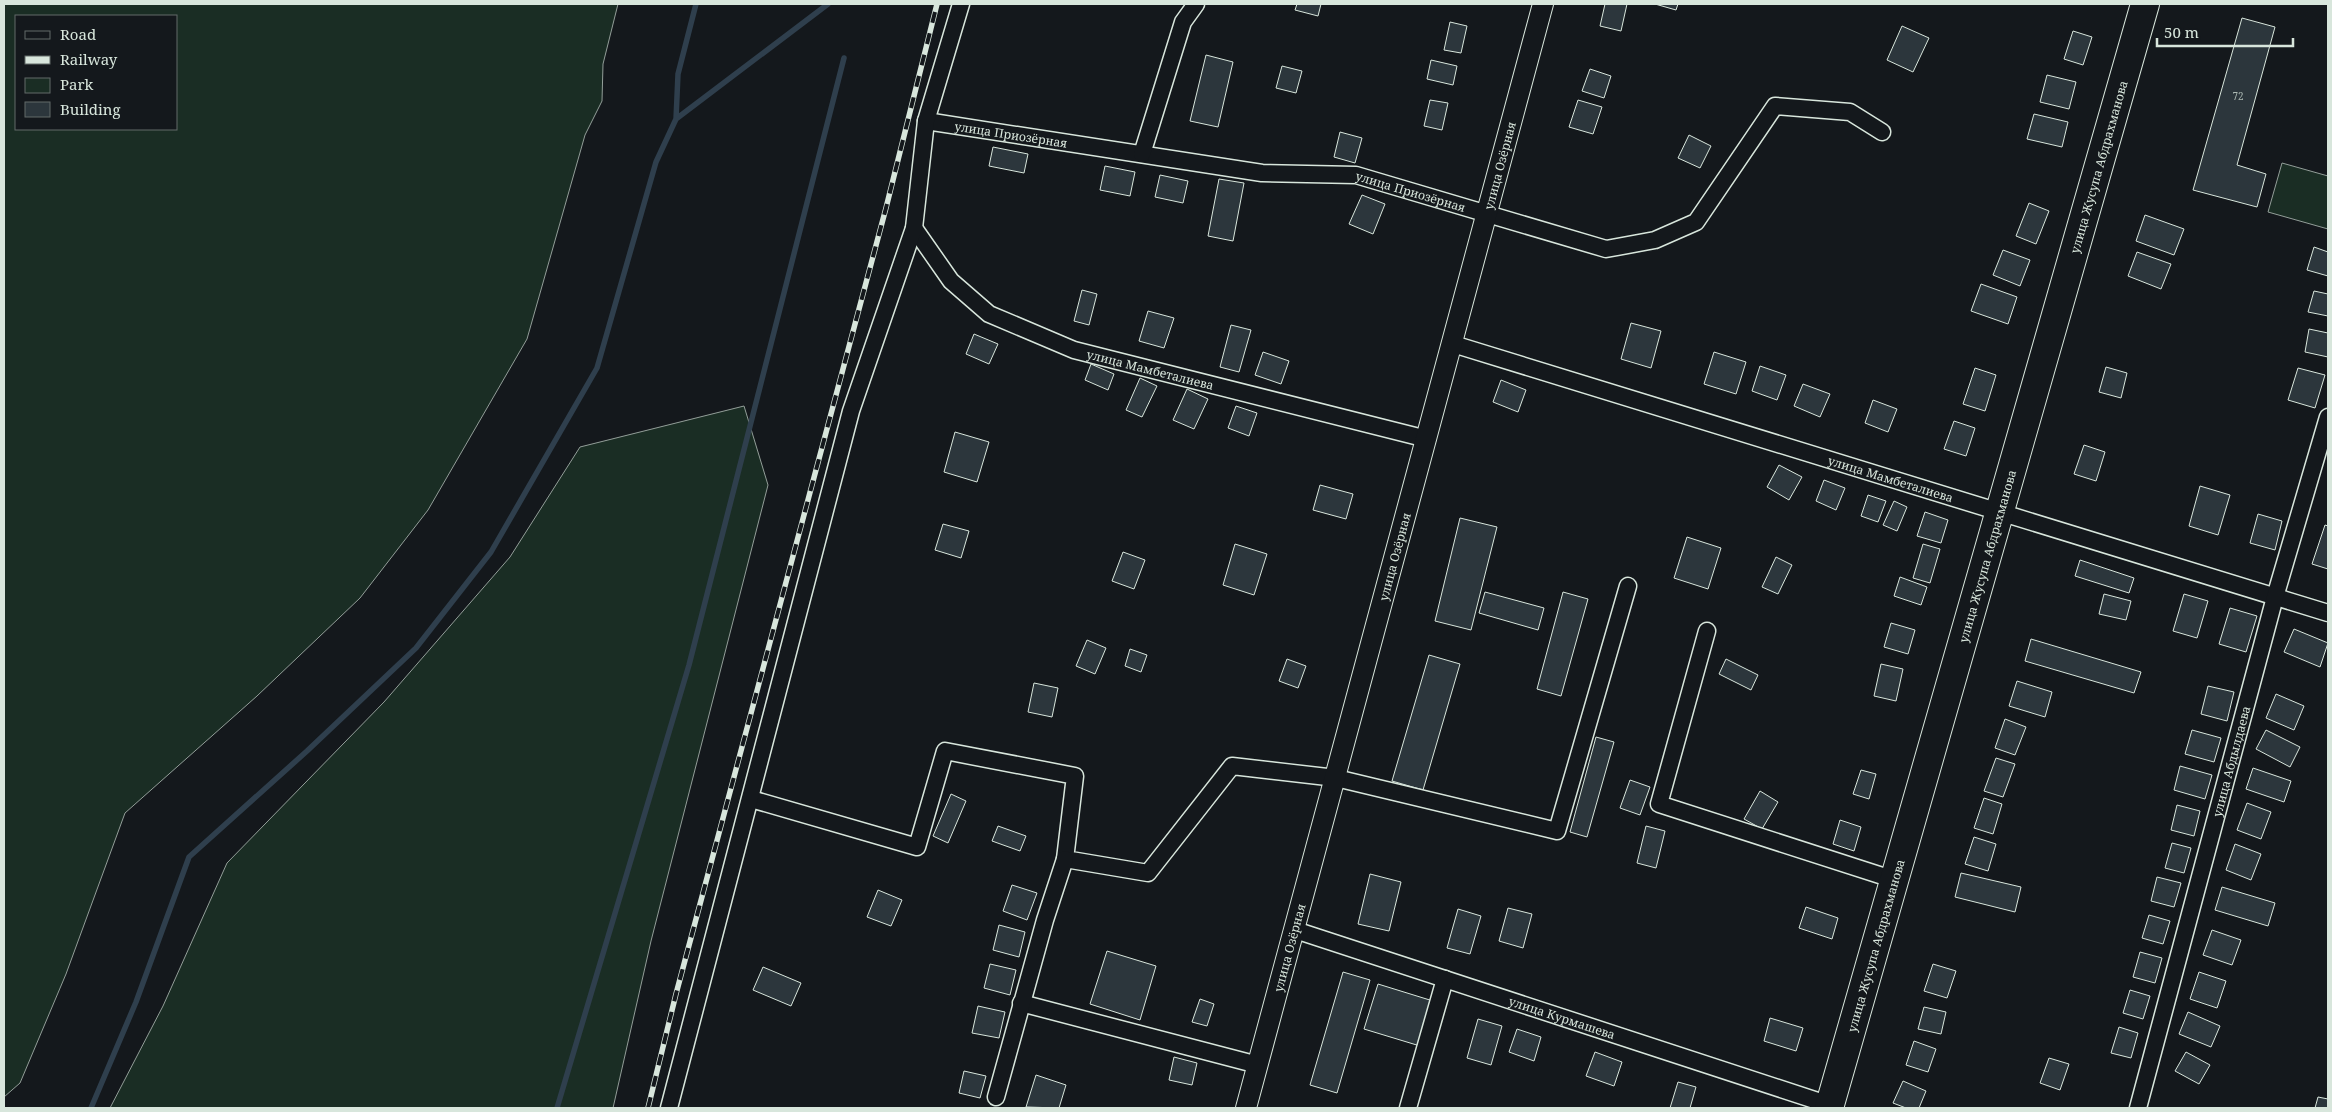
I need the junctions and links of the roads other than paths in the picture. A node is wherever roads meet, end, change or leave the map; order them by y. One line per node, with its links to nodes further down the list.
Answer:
1 (961, 4): 5 (street)
2 (1196, 4): 7 (street)
3 (1543, 4): 8 (street, улица Озёрная)
4 (2144, 4): 13 (highway, улица Жусупа Абдрахманова)
5 (926, 121): 7 (street, улица Приозёрная); 9 (street)
6 (1882, 132): 8 (street, улица Приозёрная)
7 (1142, 154): 8 (street, улица Приозёрная)
8 (1488, 213): 10 (street, улица Озёрная)
9 (914, 228): 12 (street, улица Мамбеталиева); 19 (street)
10 (1453, 344): 12 (street, улица Озёрная); 13 (street, улица Мамбеталиева)
11 (2328, 417): 15 (street, улица Абдылдаева)
12 (1427, 439): 18 (street, улица Озёрная)
13 (2001, 513): 15 (street, улица Мамбеталиева); 21 (highway, улица Жусупа Абдрахманова)
14 (1628, 586): 18 (street)
15 (2275, 597): 16 (street, улица Мамбеталиева); 31 (street, улица Абдылдаева)
16 (2328, 613)
17 (1707, 631): 21 (street)
18 (1336, 778): 20 (street); 22 (street, улица Озёрная)
19 (750, 799): 20 (street); 28 (street)
20 (1066, 858): 24 (street)
21 (1895, 880): 27 (highway, улица Жусупа Абдрахманова)
22 (1295, 930): 23 (street, улица Курмашева); 25 (street, улица Озёрная)
23 (1445, 980): 27 (street, улица Курмашева); 30 (street)
24 (1021, 1003): 25 (street); 26 (street)
25 (1258, 1065): 29 (street, улица Озёрная)
26 (996, 1097)
27 (1829, 1107)
28 (668, 1108)
29 (1246, 1108)
30 (1408, 1108)
31 (2138, 1108)

